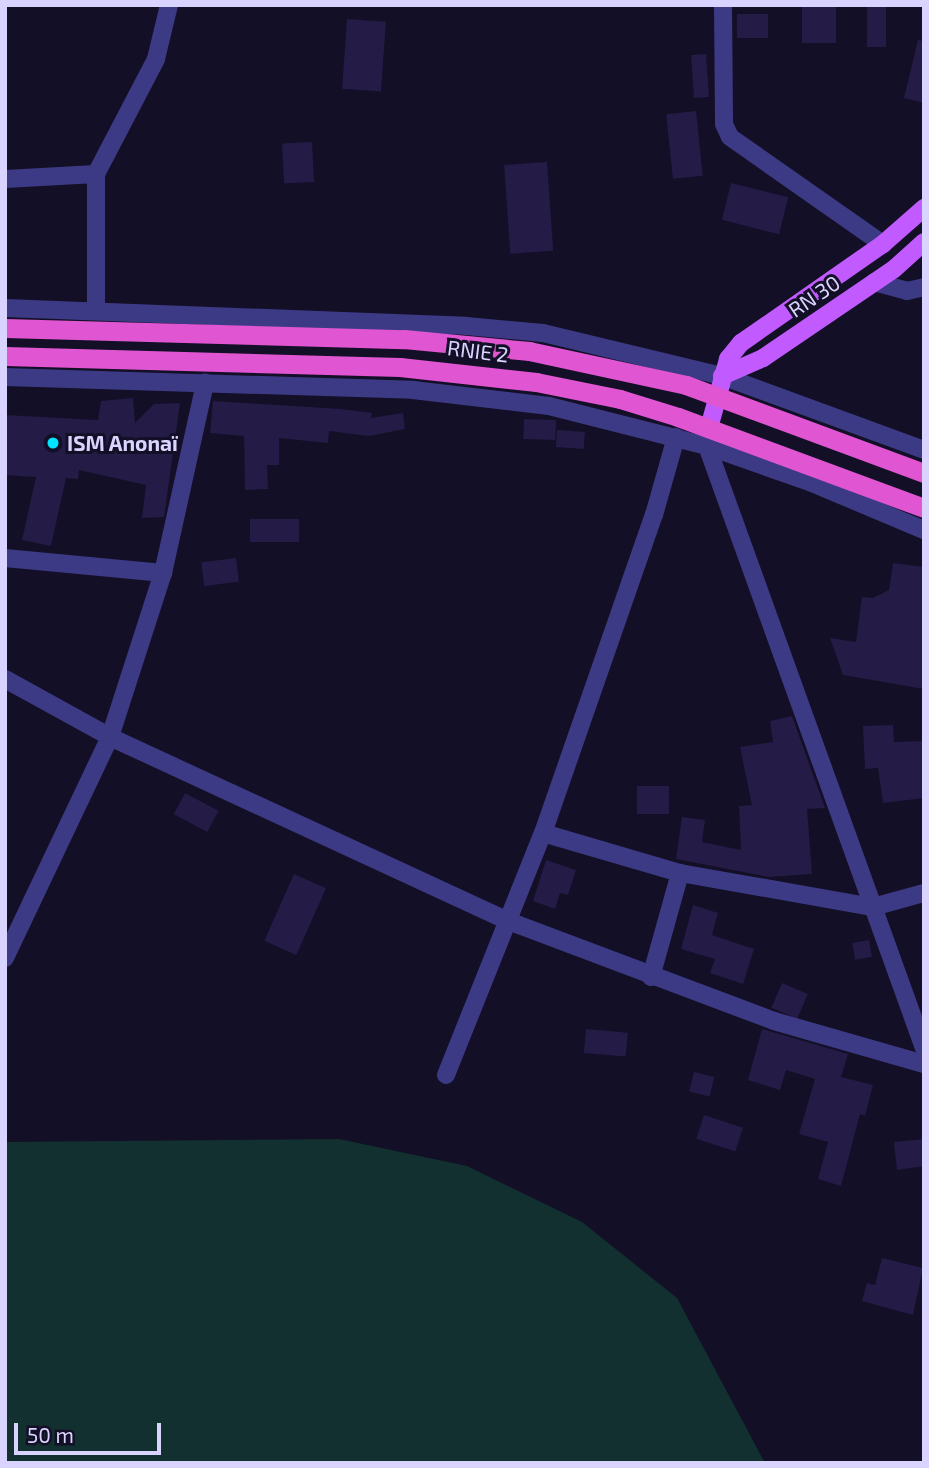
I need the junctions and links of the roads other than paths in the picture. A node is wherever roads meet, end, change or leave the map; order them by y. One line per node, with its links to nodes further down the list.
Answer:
1 (169, 5): 3 (street)
2 (723, 5): 7 (street)
3 (96, 174): 4 (street); 11 (street)
4 (5, 178)
5 (924, 208): 7 (main road, RN 30)
6 (924, 242): 8 (main road, RN 30 / RN 30)
7 (883, 244): 14 (main road, RN 30)
8 (874, 282): 9 (street); 14 (main road, RN 30 / RN 30)
9 (924, 287)
10 (5, 308): 11 (street)
11 (96, 311): 14 (street)
12 (5, 328): 17 (highway, RNIE 2 / RNIE 2)
13 (5, 356): 19 (highway, RNIE 2 / RNIE 2)
14 (722, 376): 17 (main road); 20 (street)
15 (5, 377): 16 (street)
16 (205, 383): 18 (street); 25 (street)
17 (715, 396): 19 (main road); 21 (highway, RNIE 2 / RNIE 2)
18 (676, 437): 19 (street); 28 (street)
19 (708, 437): 22 (highway, RNIE 2 / RNIE 2); 23 (street); 31 (street)
20 (924, 450)
21 (924, 473)
22 (924, 508)
23 (924, 530)
24 (5, 558): 25 (street)
25 (163, 572): 27 (street)
26 (5, 679): 27 (street)
27 (110, 737): 32 (street); 33 (street)
28 (543, 833): 29 (street); 32 (street)
29 (680, 873): 31 (street); 34 (street)
30 (924, 893): 31 (street)
31 (873, 907): 35 (street)
32 (508, 921): 34 (street); 37 (street)
33 (5, 958)
34 (651, 977): 36 (street)
35 (924, 1048)
36 (924, 1064)
37 (446, 1075)

